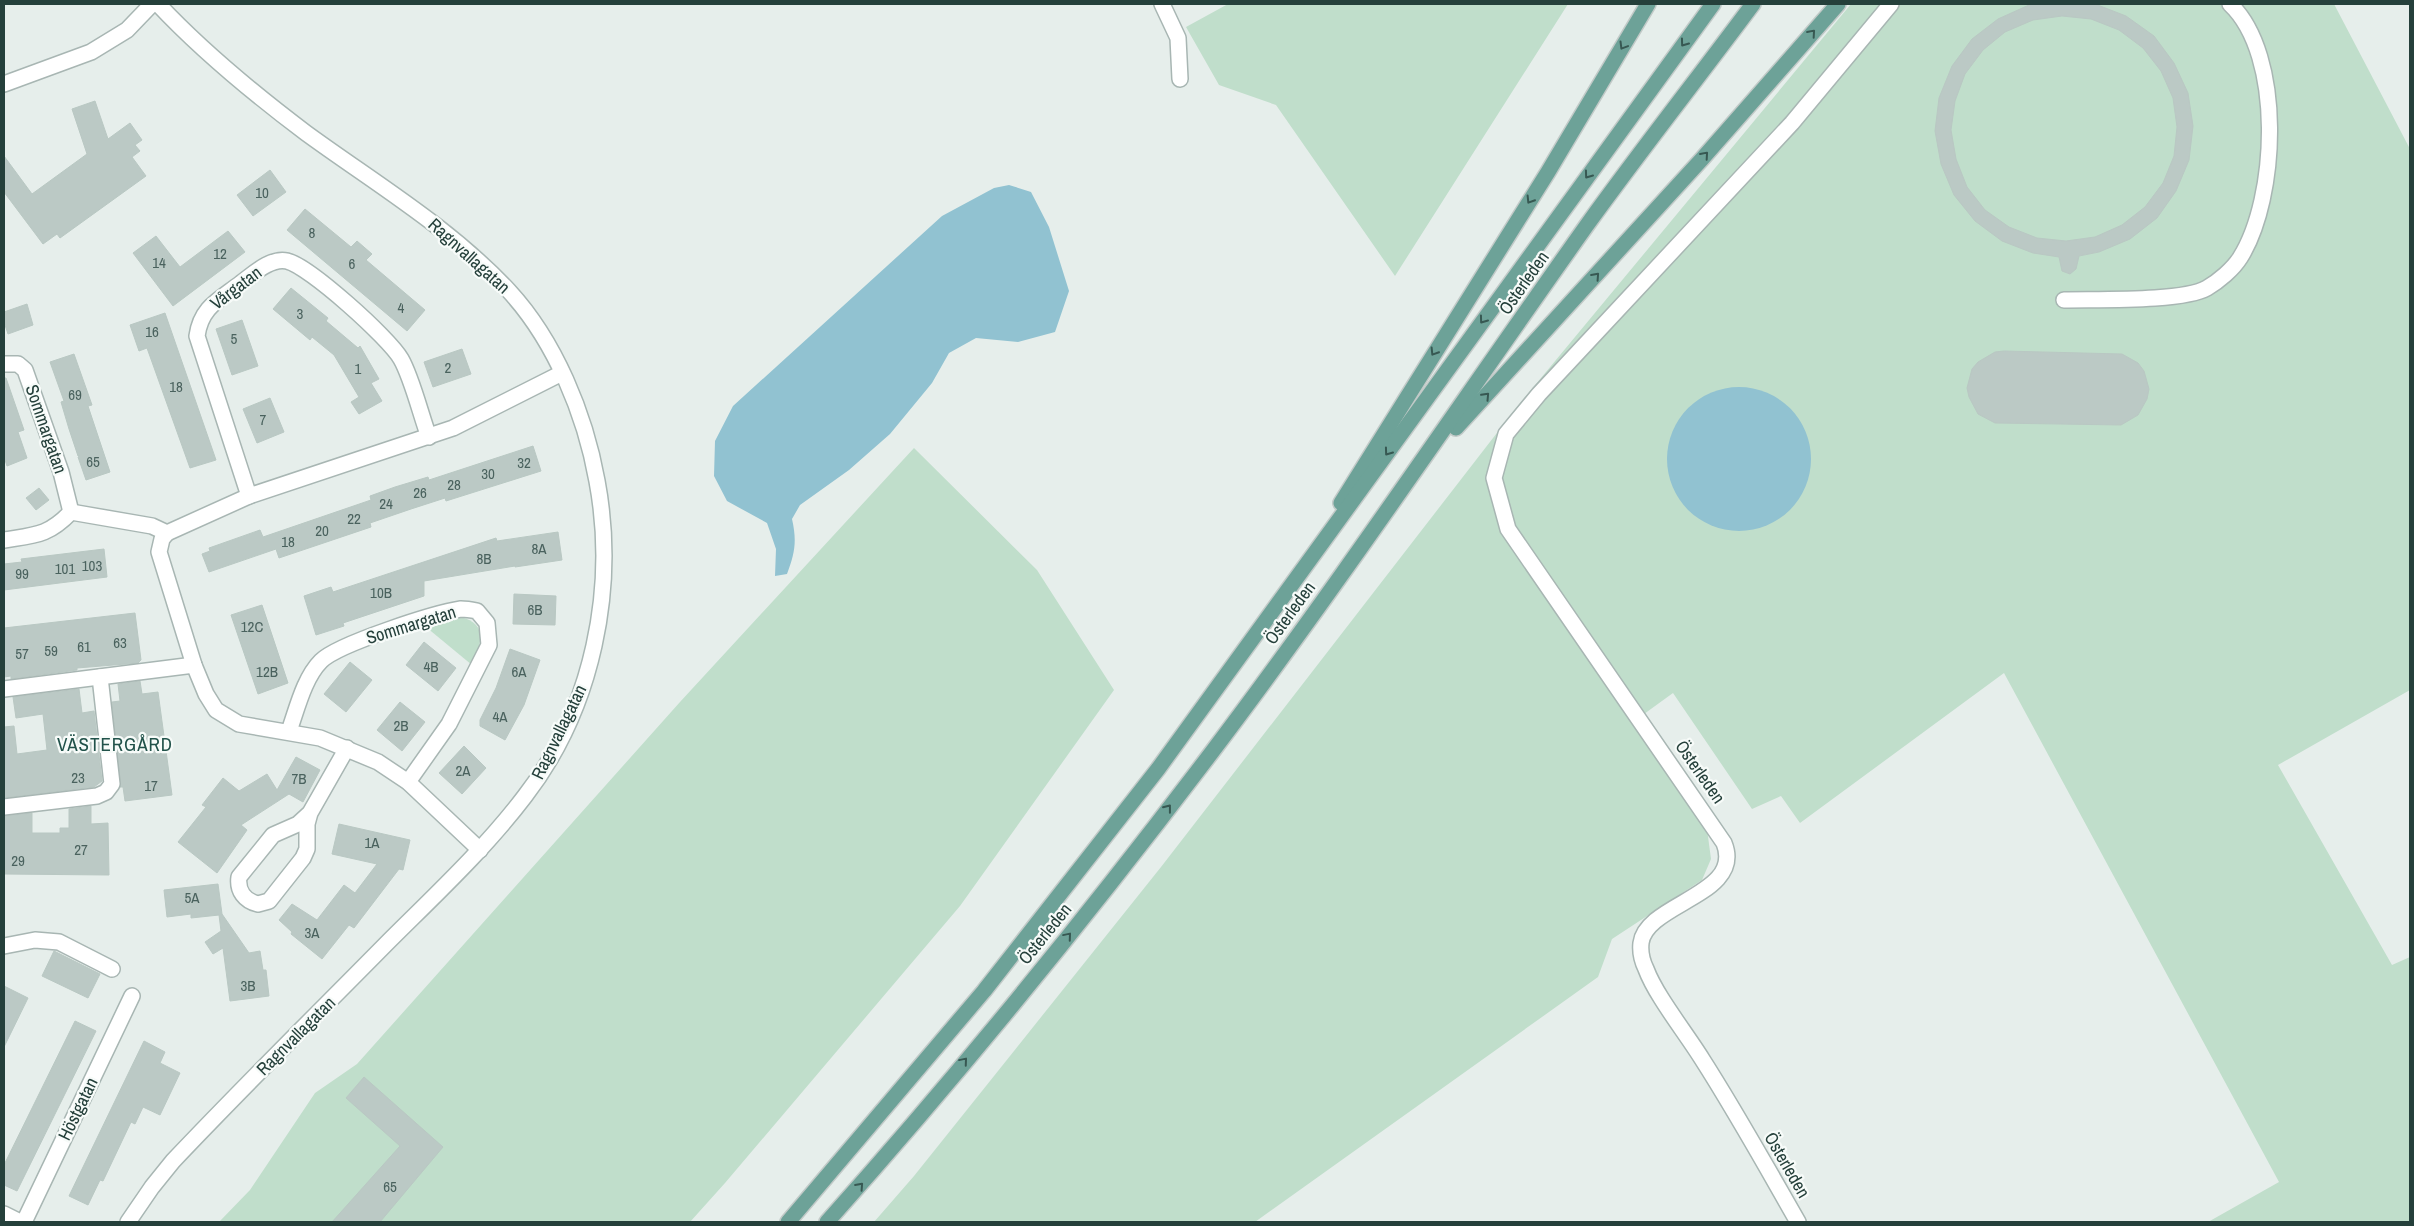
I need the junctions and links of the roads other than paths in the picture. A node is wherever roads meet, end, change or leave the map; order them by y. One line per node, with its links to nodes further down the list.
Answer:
1 (152, 4): 11 (street)
2 (158, 4): 14 (street, Ragnvallagatan)
3 (1162, 4): 10 (street)
4 (1648, 4): 21 (main road, one-way to 21)
5 (1712, 4): 21 (main road, Österleden, one-way to 21)
6 (1753, 4): 16 (main road, Österleden)
7 (1838, 4): 16 (main road, one-way to 7)
8 (1891, 4): 39 (street, Österleden)
9 (2230, 4): 12 (street)
10 (1180, 79)
11 (4, 84)
12 (2064, 300)
13 (4, 364): 18 (street, Sommargatan)
14 (562, 373): 15 (street); 30 (street, Ragnvallagatan)
15 (429, 438): 17 (street); 17 (street, Vårgatan)
16 (1417, 470): 38 (main road, Österleden, one-way to 16)
17 (249, 496): 19 (street)
18 (71, 512): 19 (street); 20 (street)
19 (167, 533): 22 (street)
20 (4, 540)
21 (1290, 588): 37 (main road, Österleden)
22 (194, 665): 23 (street); 25 (street)
23 (100, 677): 24 (street); 28 (street)
24 (4, 689)
25 (289, 731): 26 (street); 27 (street, Sommargatan)
26 (347, 748): 27 (street); 29 (street)
27 (408, 782): 30 (street)
28 (4, 807)
29 (310, 813): 29 (street)
30 (480, 850): 36 (street, Ragnvallagatan)
31 (4, 946): 32 (street)
32 (112, 969)
33 (132, 996): 35 (street, Höstgatan)
34 (4, 1214): 35 (street, Höstgatan)
35 (22, 1222)
36 (128, 1222)
37 (788, 1222)
38 (827, 1222)
39 (1798, 1222)

